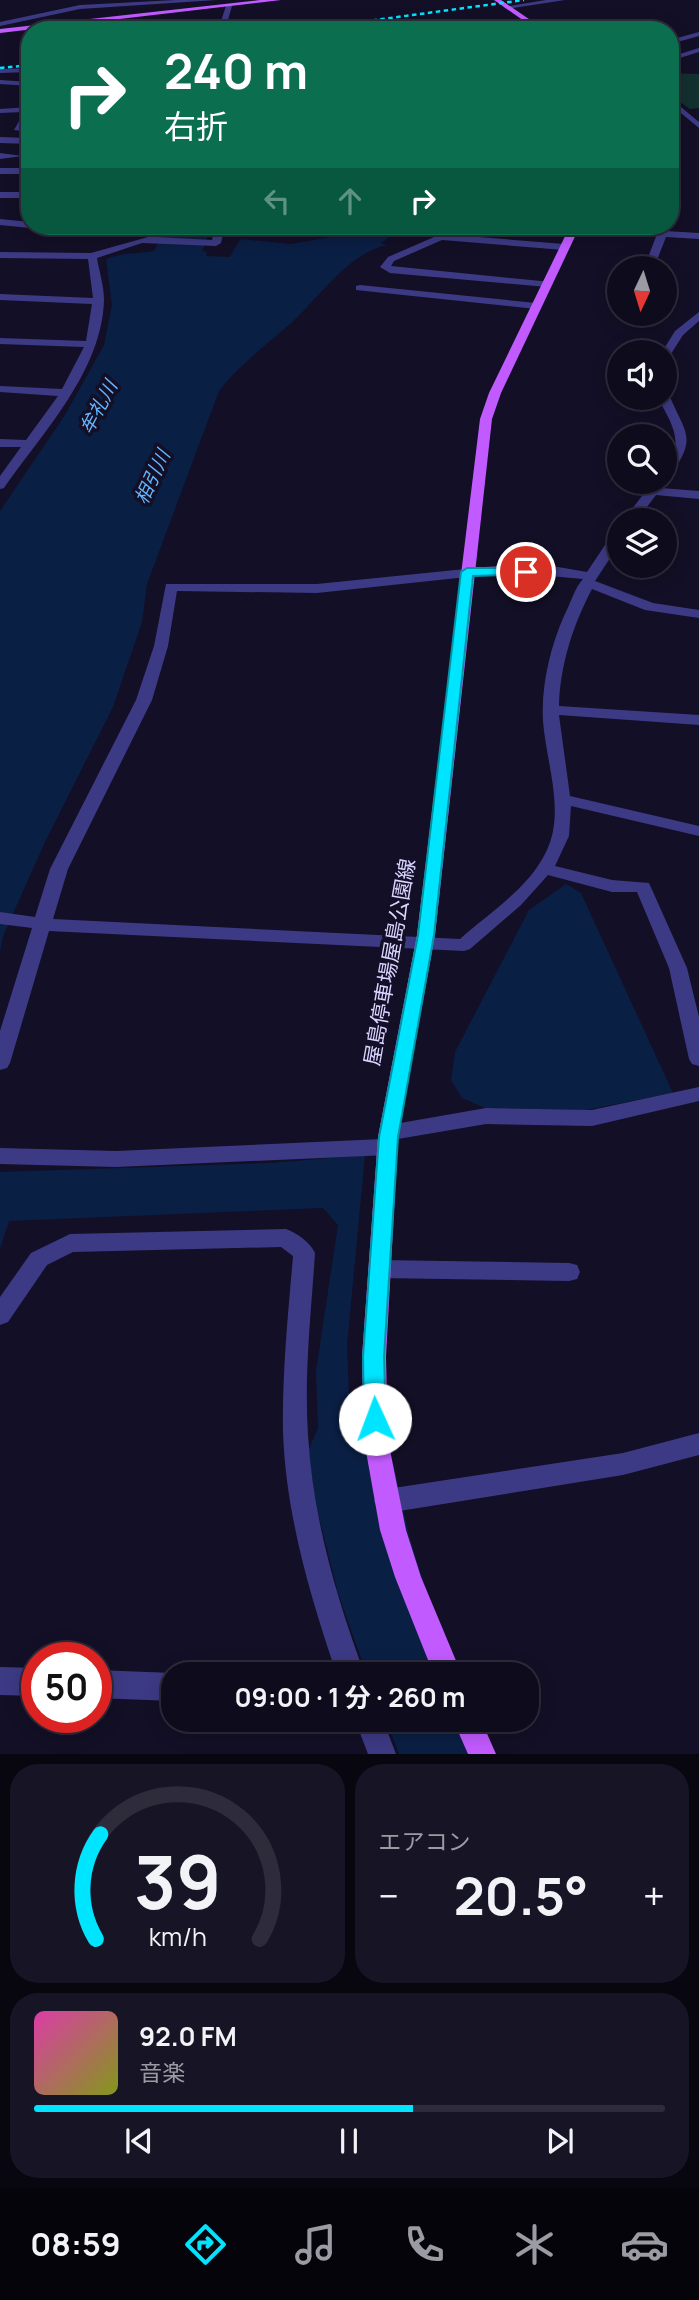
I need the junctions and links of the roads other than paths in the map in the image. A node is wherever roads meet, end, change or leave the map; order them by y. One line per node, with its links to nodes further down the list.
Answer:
1 (214, 0): 11 (street)
2 (278, 0): 5 (main road)
3 (497, 0): 7 (main road)
4 (562, 0): 7 (street)
5 (258, 1): 6 (main road)
6 (229, 6): 8 (main road); 9 (street)
7 (507, 7): 10 (main road)
8 (92, 21)
9 (224, 21)
10 (528, 21)
11 (0, 24)
12 (21, 29): 13 (main road)
13 (0, 31)
14 (699, 34): 15 (street)
15 (679, 40)
16 (699, 50): 17 (street)
17 (679, 56)
18 (21, 70): 19 (street)
19 (0, 71)
20 (0, 82): 21 (street)
21 (21, 83)
22 (679, 108): 26 (street)
23 (21, 110): 24 (street)
24 (0, 111)
25 (21, 125): 28 (street)
26 (699, 126)
27 (0, 130): 28 (street)
28 (18, 130)
29 (0, 140): 30 (street)
30 (21, 141)
31 (0, 156): 32 (street)
32 (19, 156)
33 (0, 171): 34 (street)
34 (21, 171)
35 (0, 195): 36 (street)
36 (21, 195)
37 (0, 222): 38 (street)
38 (21, 224)
39 (679, 233): 44 (street)
40 (153, 235): 45 (street)
41 (218, 235): 45 (street)
42 (570, 235): 46 (main road, 屋島停車場屋島公園線)
43 (658, 235): 49 (street)
44 (699, 236)
45 (151, 240): 48 (street)
46 (564, 247): 50 (main road, 屋島停車場屋島公園線); 50 (street)
47 (0, 255): 48 (street)
48 (92, 256): 53 (street)
49 (652, 256)
50 (547, 284): 54 (main road, 屋島停車場屋島公園線)
51 (360, 288): 54 (street)
52 (0, 297): 53 (street)
53 (99, 301): 58 (street)
54 (537, 306): 73 (main road, 屋島停車場屋島公園線)
55 (699, 315): 56 (street)
56 (675, 340)
57 (0, 341): 58 (street)
58 (90, 344): 60 (street)
59 (0, 389): 60 (street)
60 (65, 393): 65 (street)
61 (670, 410): 63 (street)
62 (699, 438): 63 (street)
63 (682, 439): 66 (street)
64 (0, 443): 65 (street)
65 (27, 444): 67 (street)
66 (677, 459)
67 (0, 485)
68 (677, 490): 70 (street)
69 (650, 494): 71 (street)
70 (699, 495)
71 (639, 508)
72 (607, 552): 74 (street)
73 (467, 572): 74 (street); 82 (street); 83 (main road, 屋島停車場屋島公園線)
74 (588, 580): 75 (street); 76 (street)
75 (699, 614)
76 (551, 710): 77 (street); 78 (street)
77 (699, 720)
78 (560, 799): 79 (street); 80 (street)
79 (699, 831)
80 (545, 869): 83 (street); 84 (street)
81 (7, 918): 82 (street)
82 (43, 923): 83 (street); 85 (street)
83 (424, 943): 87 (main road, 屋島停車場屋島公園線)
84 (699, 1059)
85 (0, 1063)
86 (699, 1094): 87 (street)
87 (388, 1140): 88 (street); 89 (main road, 屋島停車場屋島公園線)
88 (0, 1156)
89 (379, 1269): 90 (street); 93 (main road, 屋島停車場屋島公園線)
90 (569, 1272)
91 (0, 1315): 94 (street)
92 (699, 1444): 93 (street)
93 (387, 1501): 95 (main road, 屋島停車場屋島公園線)
94 (347, 1662)
95 (443, 1662)
96 (0, 1681): 97 (street)
97 (21, 1682)
98 (112, 1685): 99 (street)
99 (161, 1687)
100 (374, 1732): 102 (street)
101 (472, 1732): 103 (main road)
102 (382, 1754)
103 (482, 1754)

